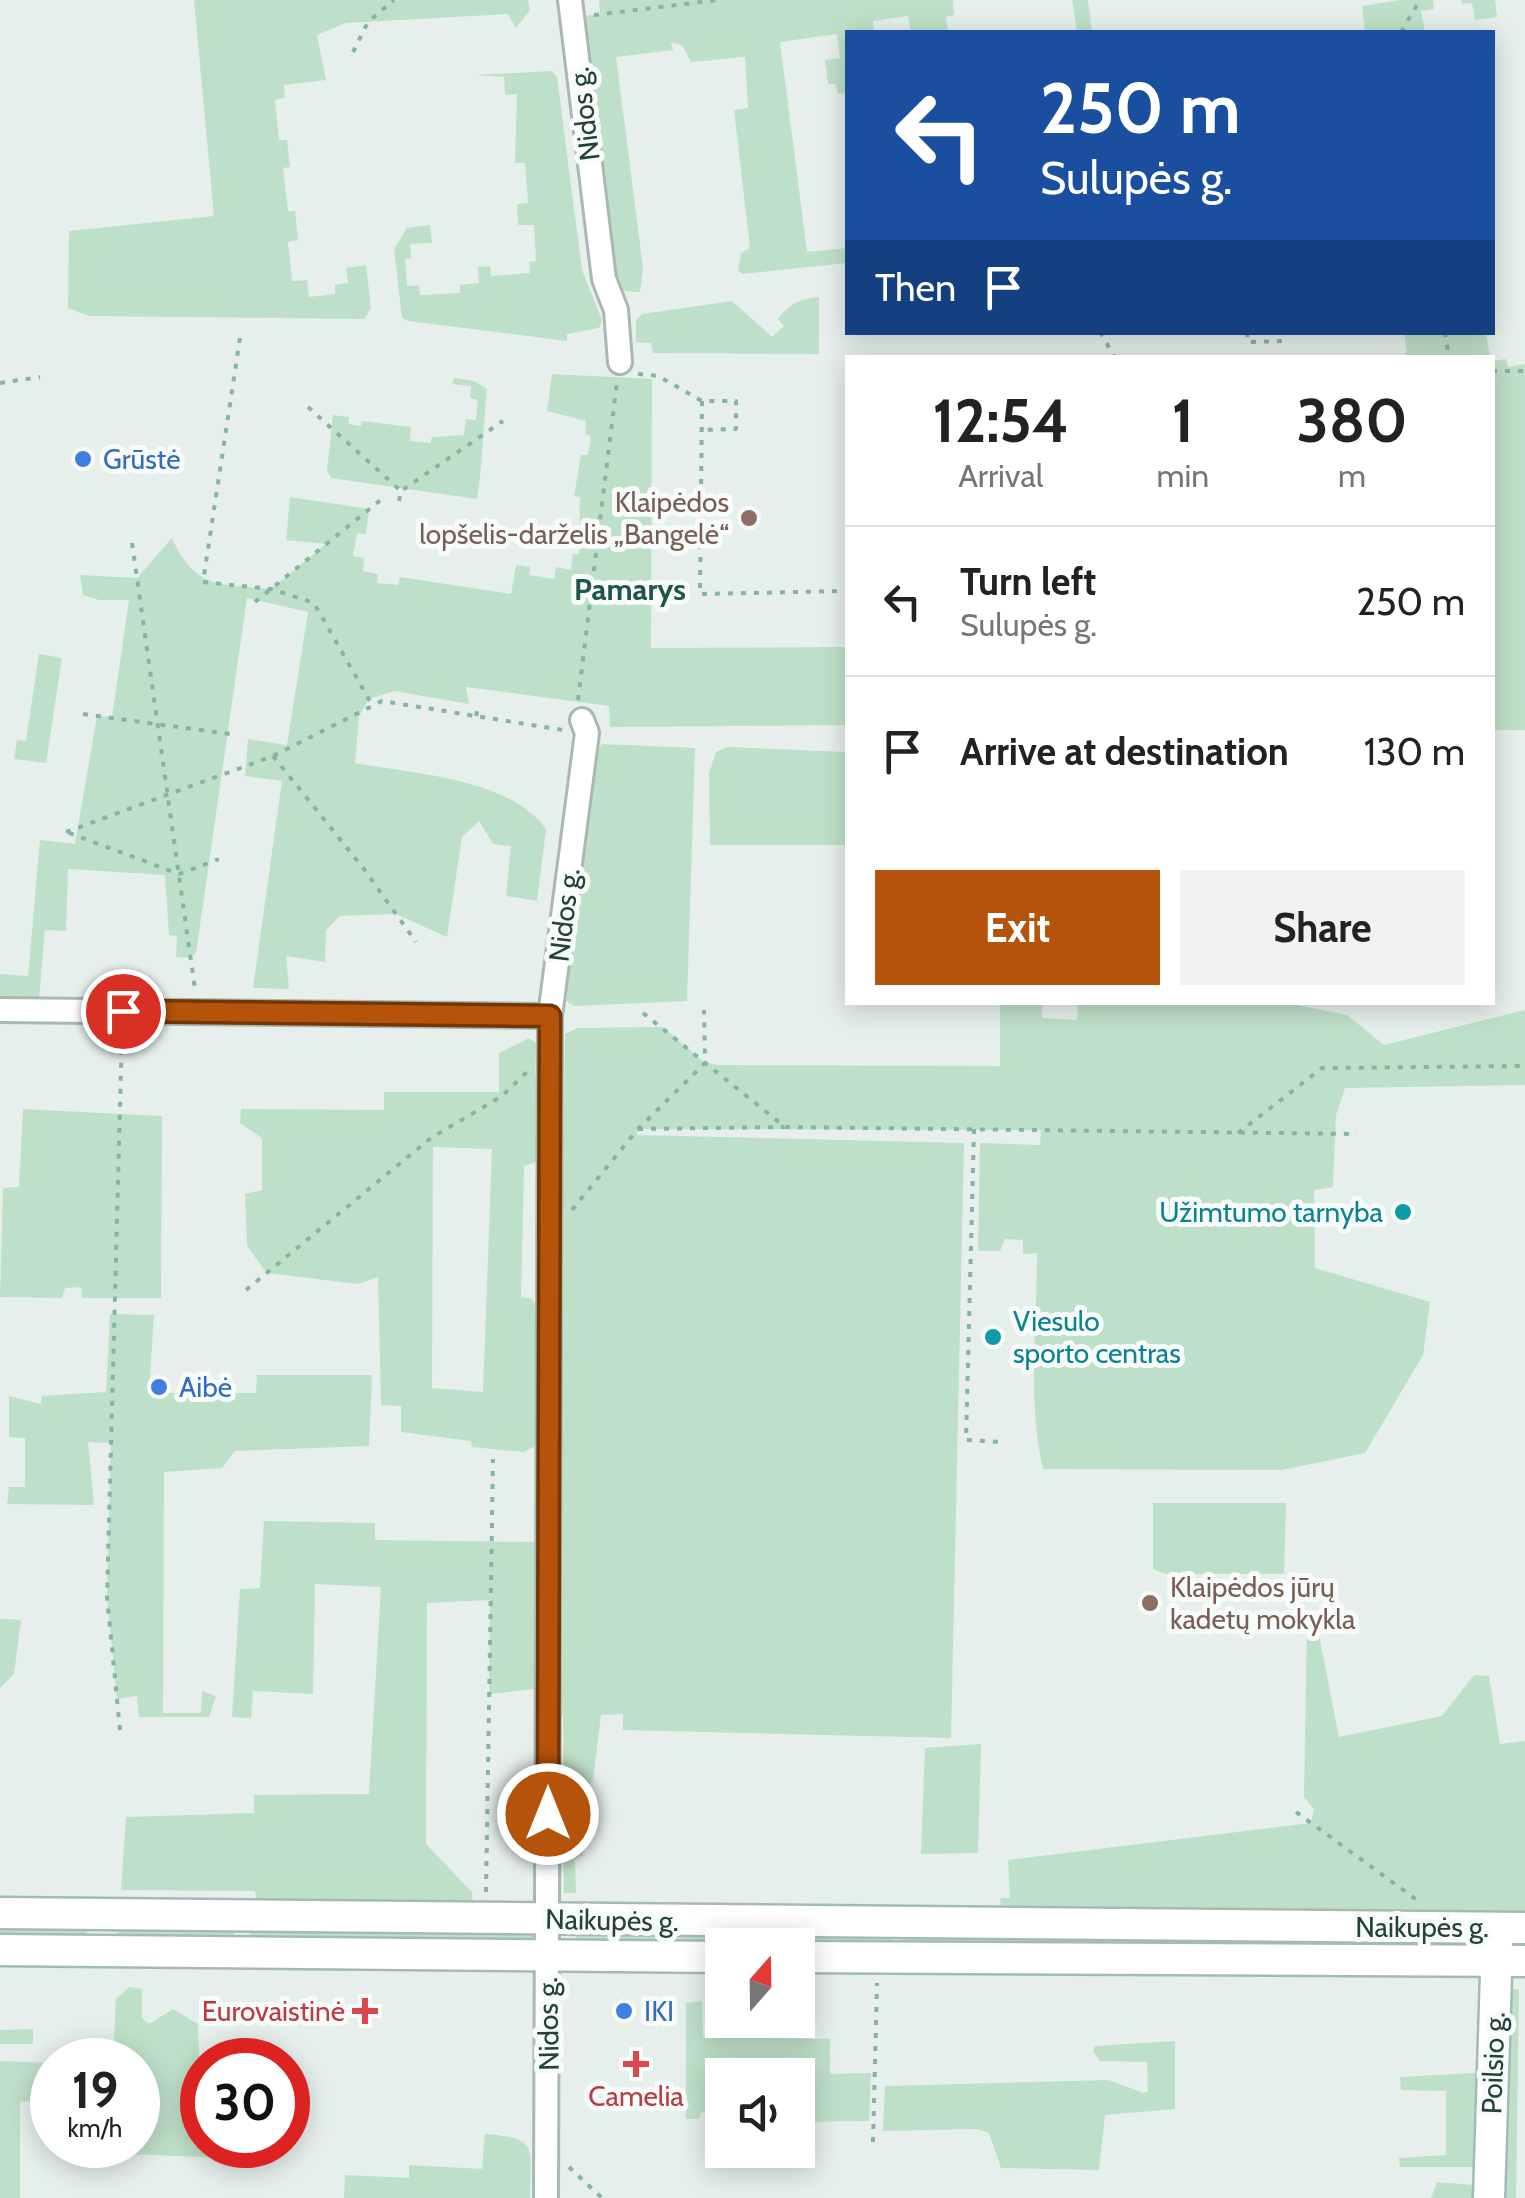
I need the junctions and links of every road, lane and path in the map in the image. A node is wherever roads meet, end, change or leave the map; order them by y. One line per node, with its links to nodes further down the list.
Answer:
1 (380, 0): 5 (path)
2 (394, 0): 5 (path)
3 (718, 0): 6 (path)
4 (1420, 0): 7 (path)
5 (385, 8): 8 (path)
6 (571, 9): 12 (street, Nidos g.)
7 (1402, 30)
8 (352, 52)
9 (1247, 335): 11 (path)
10 (240, 338): 25 (path)
11 (1283, 341)
12 (619, 368): 17 (path); 33 (path)
13 (1495, 371): 14 (path)
14 (1525, 371)
15 (40, 376): 16 (path)
16 (0, 384)
17 (702, 400): 20 (path); 20 (path)
18 (308, 407): 21 (path)
19 (502, 422): 21 (path)
20 (702, 430): 26 (path)
21 (401, 491): 23 (path)
22 (383, 498): 25 (path)
23 (398, 501)
24 (132, 543): 32 (path)
25 (271, 590): 27 (path); 29 (path)
26 (845, 591)
27 (255, 602)
28 (479, 704): 31 (path)
29 (372, 705): 31 (path); 35 (path)
30 (83, 714): 32 (path)
31 (476, 716): 33 (path)
32 (158, 724): 34 (path); 36 (path)
33 (584, 726): 45 (street, Nidos g.)
34 (236, 735)
35 (273, 756): 36 (path); 39 (path)
36 (168, 798): 38 (path); 38 (path)
37 (219, 859): 38 (path)
38 (178, 874): 43 (path)
39 (416, 942)
40 (0, 1010): 42 (street)
41 (704, 1010): 46 (path)
42 (123, 1011): 43 (street); 58 (path)
43 (198, 1012): 45 (street)
44 (643, 1012): 46 (path)
45 (550, 1016): 48 (street, Nidos g.)
46 (706, 1063): 49 (path); 50 (path)
47 (1525, 1066): 52 (path)
48 (550, 1067): 54 (street, Nidos g.); 55 (path)
49 (784, 1127): 50 (path); 51 (path)
50 (638, 1129): 54 (path)
51 (974, 1129): 52 (path); 56 (path)
52 (1238, 1133): 53 (path)
53 (1357, 1134)
54 (547, 1241): 64 (street, Nidos g.)
55 (246, 1290)
56 (1001, 1442)
57 (493, 1459): 60 (path)
58 (120, 1730)
59 (1296, 1812): 61 (path)
60 (486, 1892)
61 (1420, 1903)
62 (0, 1913): 63 (street, Naikupės g.)
63 (109, 1914): 64 (street, Naikupės g.); 67 (street)
64 (548, 1920): 65 (street, Naikupės g.); 68 (street, Nidos g.)
65 (1511, 1928): 72 (street, Poilsio g.)
66 (0, 1950): 67 (street, Naikupės g.)
67 (108, 1951): 68 (street, Naikupės g.)
68 (547, 1955): 69 (street, Naikupės g.); 75 (street, Nidos g.)
69 (705, 1957)
70 (815, 1958): 71 (street, Naikupės g.)
71 (878, 1958): 72 (street, Naikupės g.); 73 (path)
72 (1511, 1961): 77 (street, Poilsio g.)
73 (872, 2142)
74 (566, 2165): 76 (path)
75 (546, 2198)
76 (602, 2198)
77 (1489, 2198)

